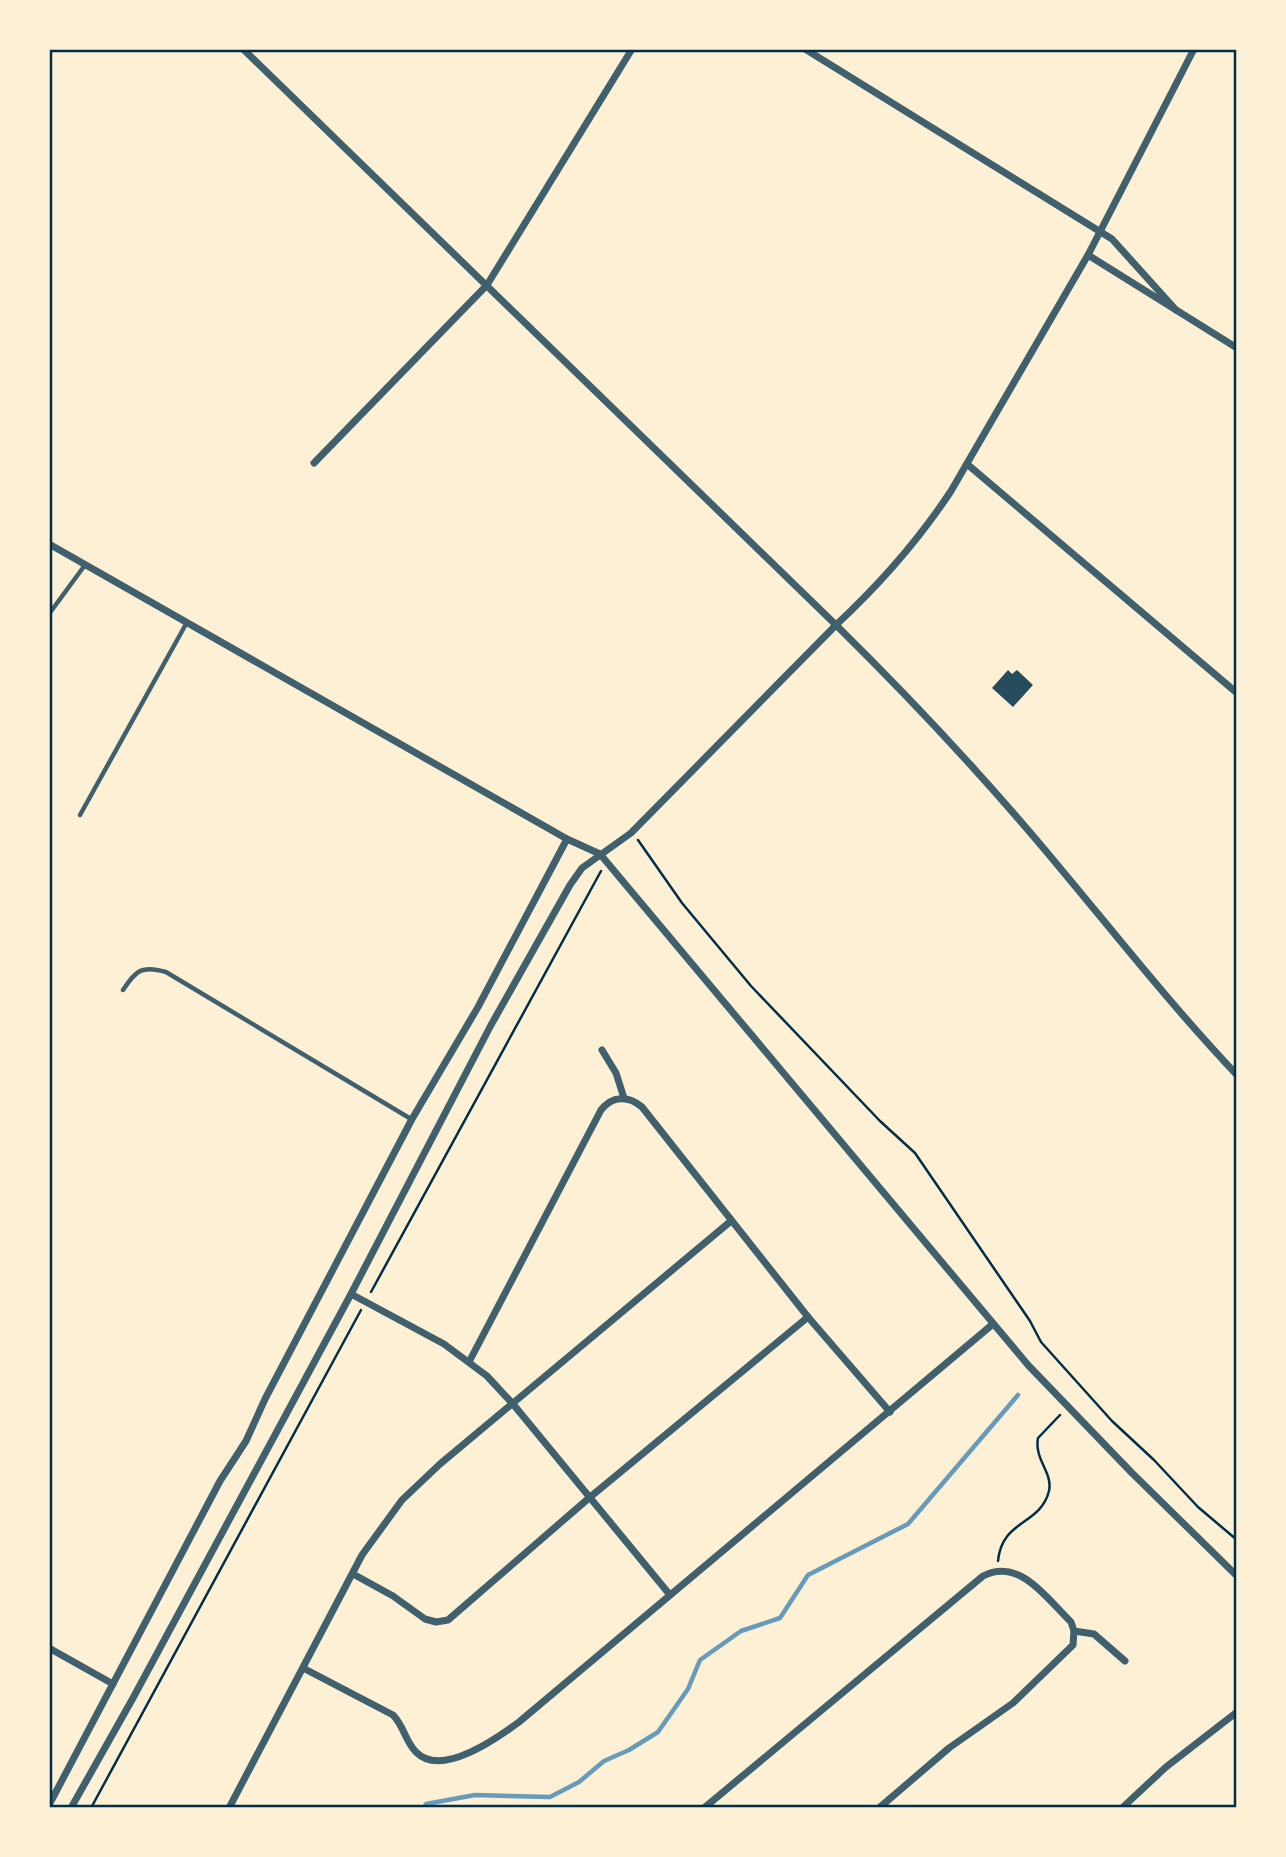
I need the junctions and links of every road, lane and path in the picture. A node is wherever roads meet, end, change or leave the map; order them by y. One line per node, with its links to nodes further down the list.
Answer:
1 (243, 49): 7 (street)
2 (632, 49): 7 (street)
3 (805, 49): 5 (street)
4 (1194, 49): 5 (street)
5 (1099, 233): 6 (street); 8 (street)
6 (1088, 255): 8 (street); 11 (street)
7 (487, 285): 10 (street); 16 (street)
8 (1176, 310): 9 (street)
9 (1237, 348)
10 (314, 463)
11 (967, 464): 16 (street); 17 (street)
12 (49, 544): 13 (street)
13 (85, 565): 14 (lane); 15 (street)
14 (49, 614)
15 (186, 624): 18 (lane); 20 (street)
16 (836, 625): 19 (street); 25 (street)
17 (1237, 693)
18 (80, 815)
19 (631, 832): 21 (street); 38 (path)
20 (567, 839): 21 (street); 27 (street)
21 (600, 854): 22 (street); 29 (street)
22 (607, 863): 30 (path); 32 (street)
23 (123, 990): 27 (lane)
24 (602, 1051): 26 (street)
25 (1237, 1075)
26 (624, 1098): 28 (street); 33 (street)
27 (412, 1119): 47 (street)
28 (731, 1221): 31 (street); 34 (street)
29 (351, 1294): 30 (street); 50 (street)
30 (366, 1303): 33 (street); 51 (path)
31 (808, 1317): 36 (street); 37 (street)
32 (993, 1324): 35 (street); 36 (street)
33 (469, 1362): 34 (street)
34 (513, 1404): 37 (street); 40 (street)
35 (1067, 1407): 39 (path); 41 (street)
36 (890, 1412): 42 (street)
37 (589, 1498): 40 (street); 42 (street)
38 (1237, 1540)
39 (999, 1571): 43 (street); 53 (street)
40 (353, 1574): 46 (street)
41 (1237, 1576)
42 (670, 1595): 46 (street)
43 (1074, 1631): 45 (street); 54 (street)
44 (49, 1648): 47 (street)
45 (1125, 1661)
46 (303, 1668): 52 (street)
47 (113, 1685): 49 (street)
48 (1237, 1712): 55 (street)
49 (49, 1805)
50 (71, 1808)
51 (91, 1808)
52 (229, 1808)
53 (705, 1808)
54 (879, 1808)
55 (1122, 1808)

